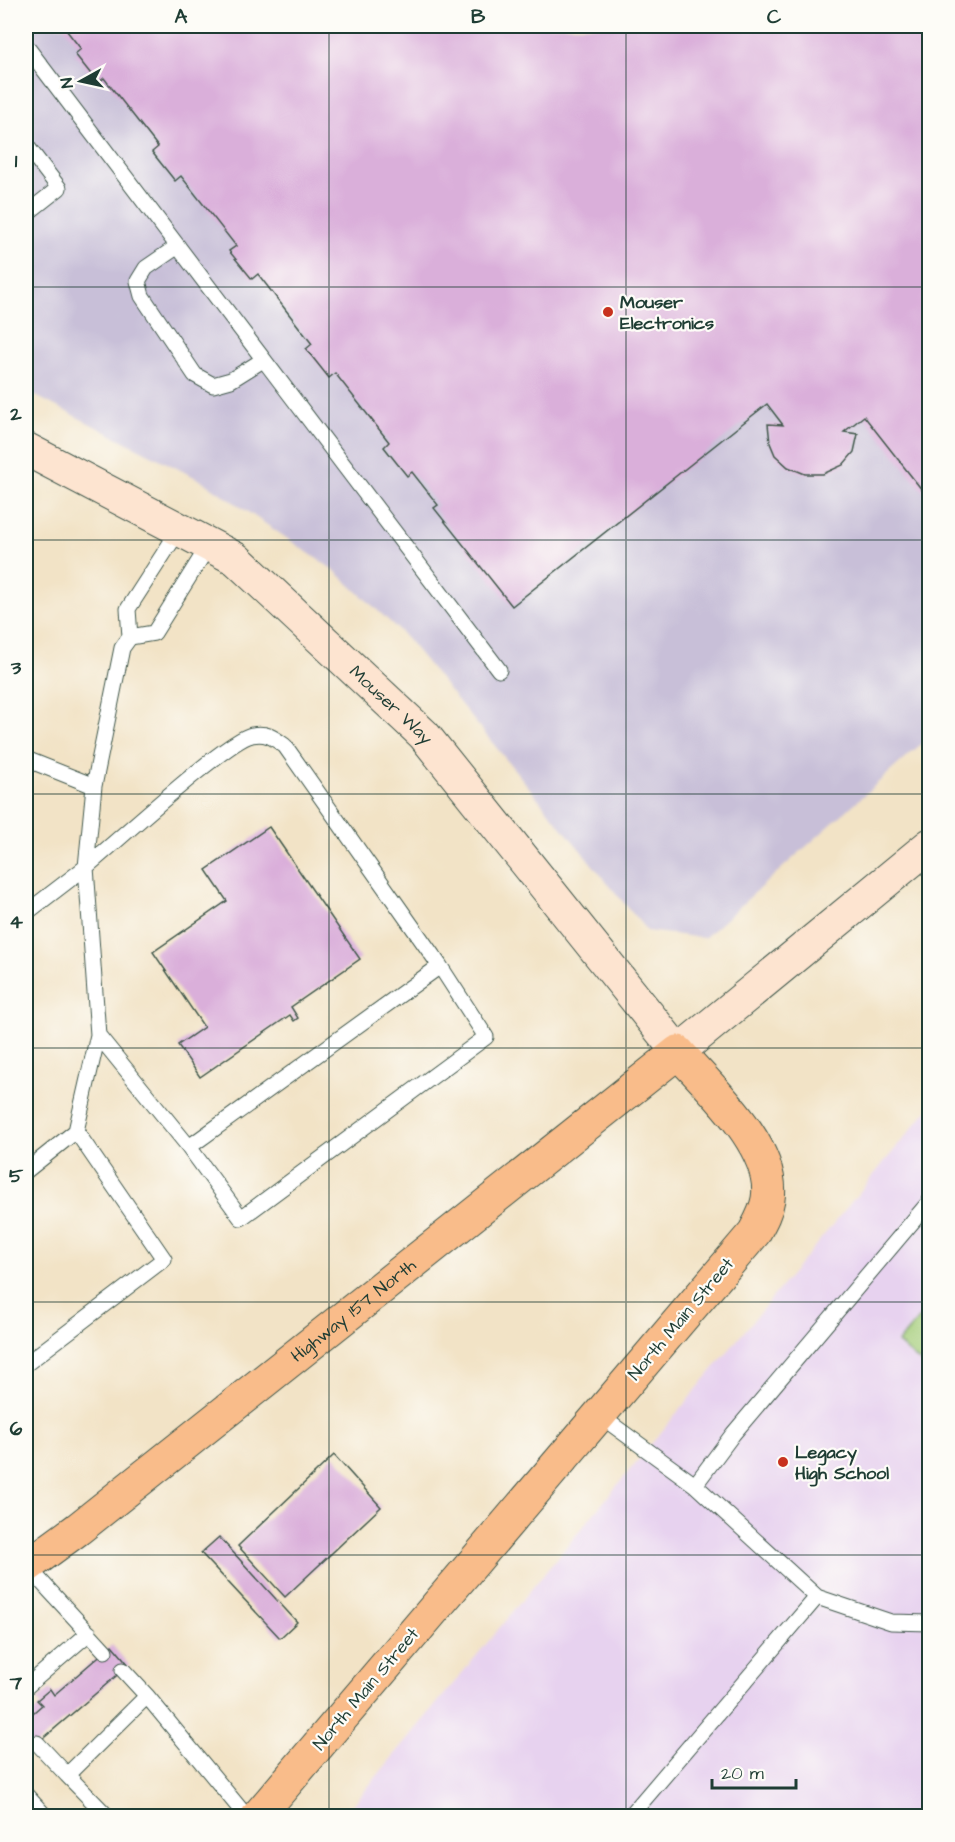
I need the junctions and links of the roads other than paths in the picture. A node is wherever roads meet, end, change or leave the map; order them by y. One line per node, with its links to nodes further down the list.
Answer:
1 (28, 54): 4 (lane)
2 (26, 145): 3 (lane)
3 (26, 214)
4 (178, 246): 5 (lane); 5 (lane)
5 (263, 360): 10 (lane)
6 (26, 449): 7 (street, Mouser Way)
7 (179, 530): 8 (street, Mouser Way); 9 (lane)
8 (209, 545): 9 (lane); 18 (street, Mouser Way)
9 (130, 637): 12 (lane)
10 (499, 670)
11 (26, 759): 12 (lane)
12 (94, 786): 14 (lane)
13 (930, 845): 18 (street)
14 (86, 867): 15 (lane); 16 (lane); 17 (lane)
15 (26, 913)
16 (440, 966): 20 (lane); 20 (lane)
17 (98, 1035): 19 (lane); 20 (lane)
18 (678, 1052): 24 (main road, North Main Street); 26 (main road, Highway 157 North)
19 (76, 1131): 21 (lane); 23 (lane)
20 (189, 1147)
21 (26, 1171)
22 (930, 1201): 25 (lane)
23 (26, 1364)
24 (599, 1415): 25 (lane); 40 (main road, North Main Street)
25 (694, 1485): 27 (lane)
26 (26, 1566): 29 (lane)
27 (817, 1598): 28 (lane); 41 (lane)
28 (930, 1623)
29 (89, 1633): 30 (lane); 32 (lane)
30 (105, 1651)
31 (123, 1670): 33 (lane)
32 (26, 1687)
33 (147, 1696): 35 (lane); 39 (lane)
34 (37, 1743): 35 (lane)
35 (67, 1775): 38 (lane)
36 (26, 1795): 37 (lane)
37 (45, 1816)
38 (107, 1816)
39 (246, 1816)
40 (258, 1816)
41 (630, 1816)

